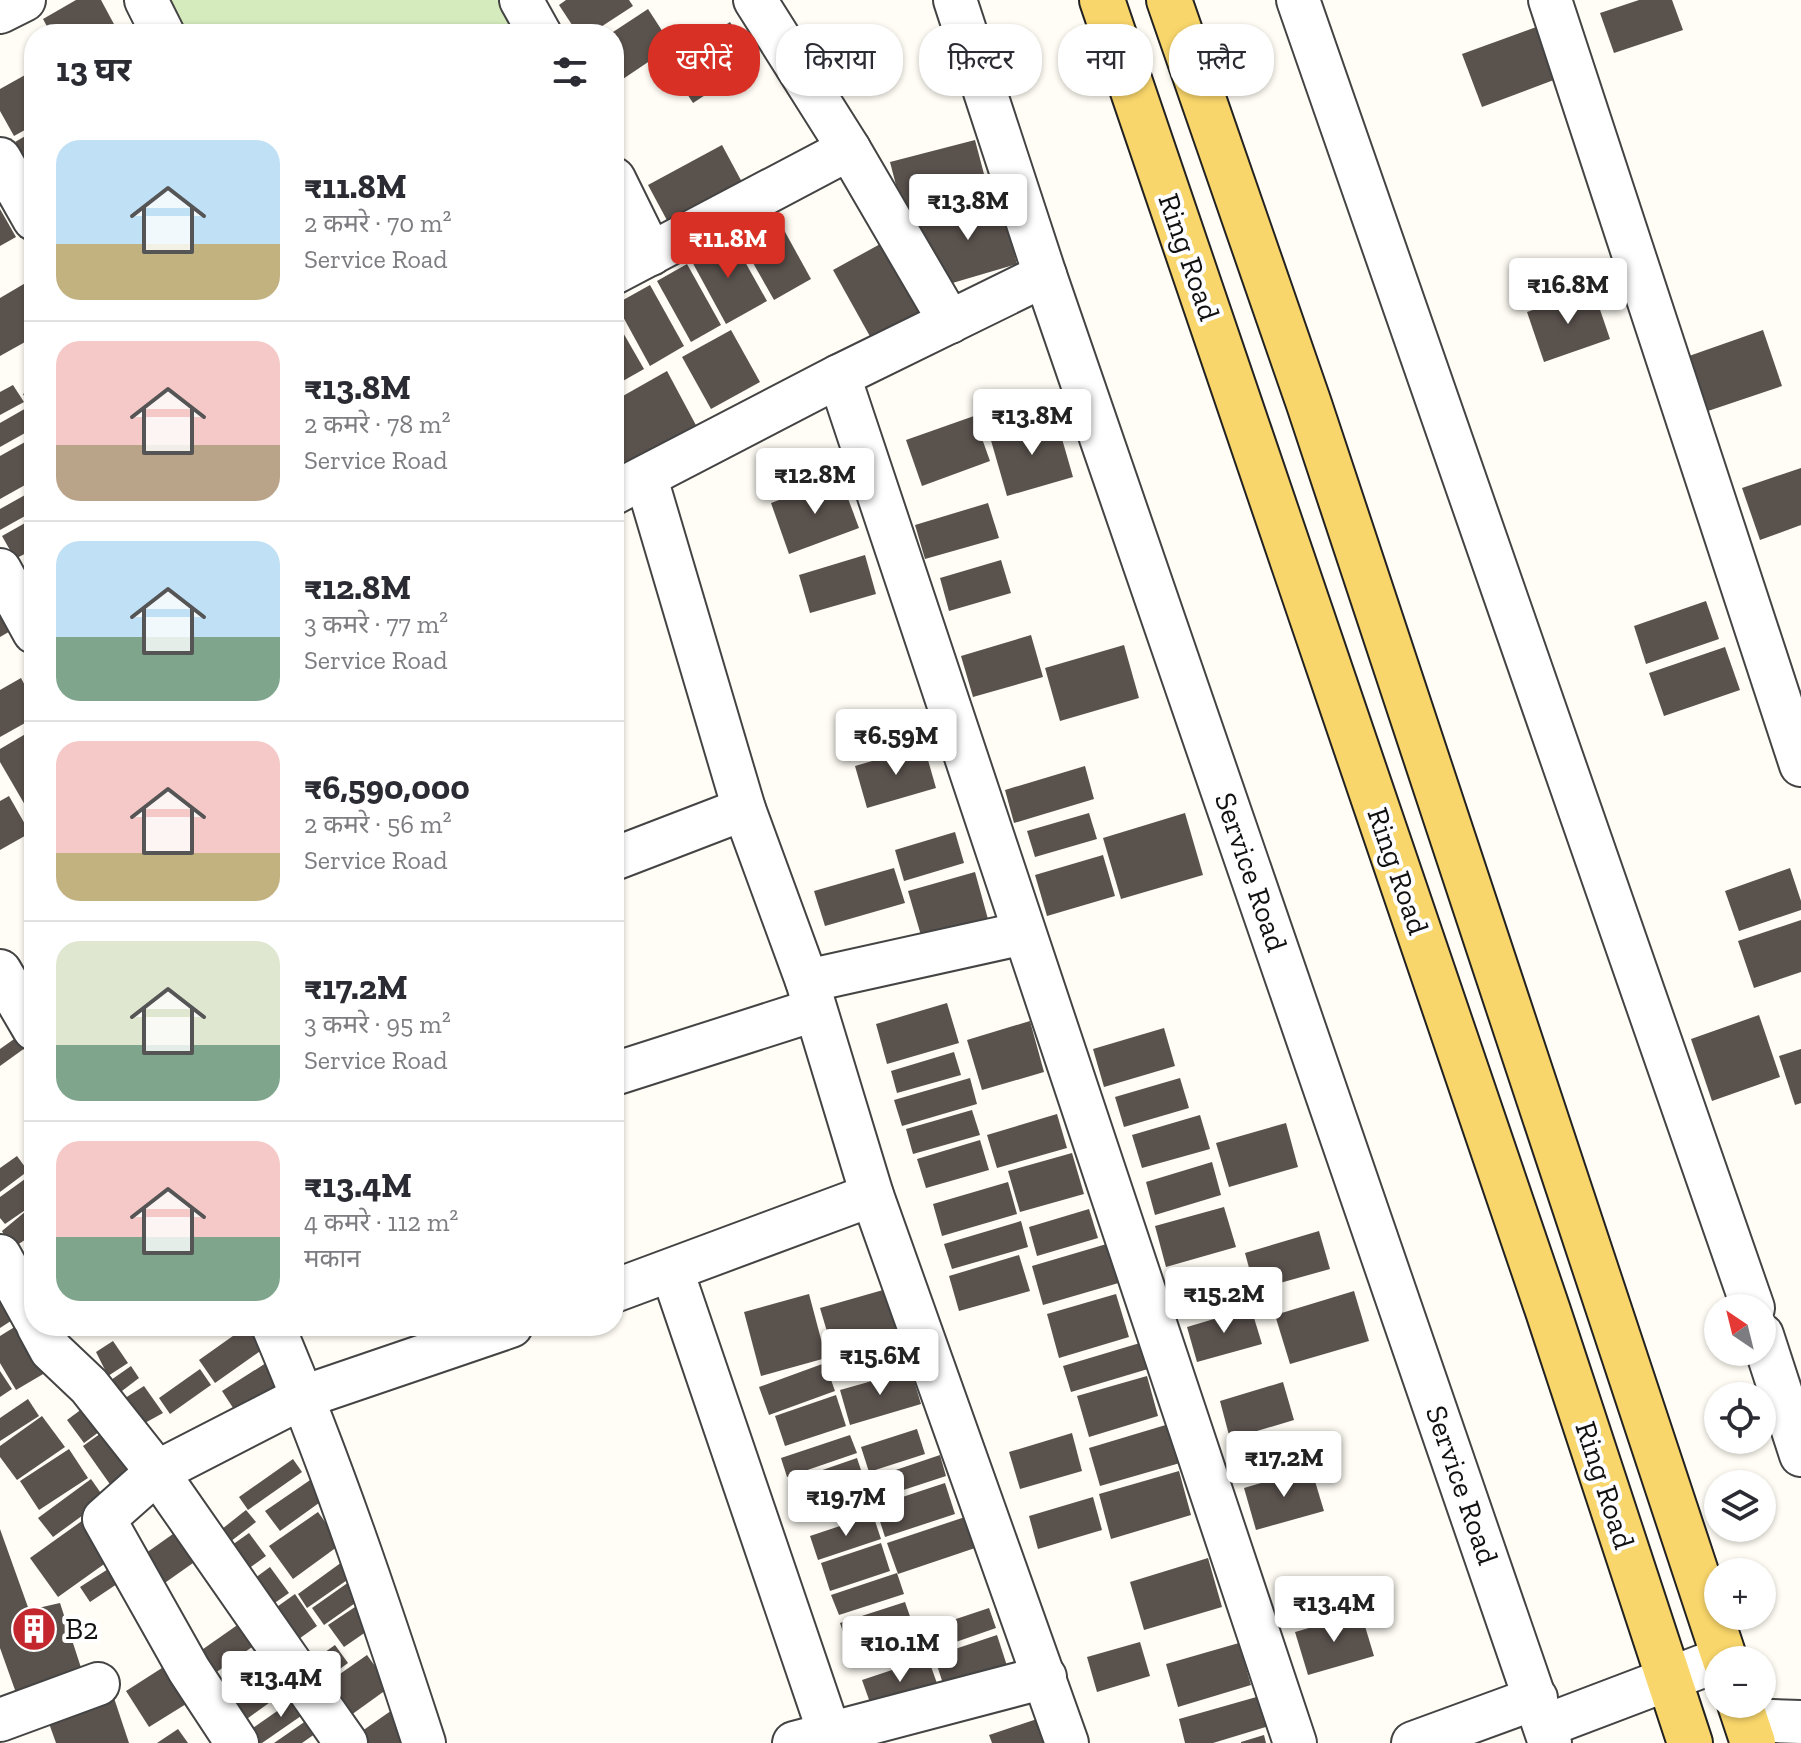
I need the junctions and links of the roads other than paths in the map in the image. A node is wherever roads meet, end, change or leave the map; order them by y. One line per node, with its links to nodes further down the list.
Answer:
1 (24, 0): 10 (street)
2 (146, 0): 11 (street)
3 (521, 0): 12 (street)
4 (755, 0): 13 (street)
5 (955, 0): 19 (street, Service Road)
6 (1102, 0): 49 (main road, Ring Road)
7 (1169, 0): 46 (main road, Ring Road)
8 (1298, 0): 37 (street)
9 (1550, 0): 25 (street)
10 (0, 12)
11 (158, 24)
12 (534, 24)
13 (849, 149): 17 (street); 20 (street)
14 (0, 159): 16 (street)
15 (624, 199): 17 (street)
16 (24, 201)
17 (651, 254): 18 (street)
18 (624, 268)
19 (1045, 275): 20 (street); 52 (street, Service Road)
20 (950, 322): 21 (street)
21 (839, 376): 22 (street); 28 (street)
22 (630, 486): 26 (street)
23 (14, 575): 24 (street)
24 (24, 604)
25 (1801, 765)
26 (744, 809): 27 (street); 30 (street)
27 (624, 853)
28 (1024, 933): 30 (street); 60 (street)
29 (0, 971): 31 (street)
30 (810, 995): 32 (street); 33 (street)
31 (24, 1012)
32 (624, 1070)
33 (872, 1195): 35 (street); 48 (street)
34 (0, 1256): 38 (street)
35 (672, 1271): 36 (street); 55 (street)
36 (624, 1288)
37 (1748, 1294)
38 (24, 1300)
39 (43, 1336): 45 (street)
40 (277, 1336): 43 (street)
41 (482, 1336): 43 (street)
42 (1777, 1344): 44 (street)
43 (303, 1397): 45 (street); 58 (street)
44 (1801, 1455)
45 (157, 1472): 56 (street); 57 (street)
46 (1721, 1646)
47 (1704, 1666): 49 (street)
48 (1045, 1677): 55 (street); 59 (street)
49 (1668, 1678): 52 (street); 62 (main road, Ring Road)
50 (98, 1684): 51 (street)
51 (0, 1720)
52 (1544, 1722): 61 (street)
53 (1746, 1722): 54 (street)
54 (1801, 1722)
55 (811, 1738)
56 (237, 1743)
57 (346, 1743)
58 (424, 1743)
59 (1067, 1743)
60 (1295, 1743)
61 (1413, 1743)
62 (1690, 1743)

